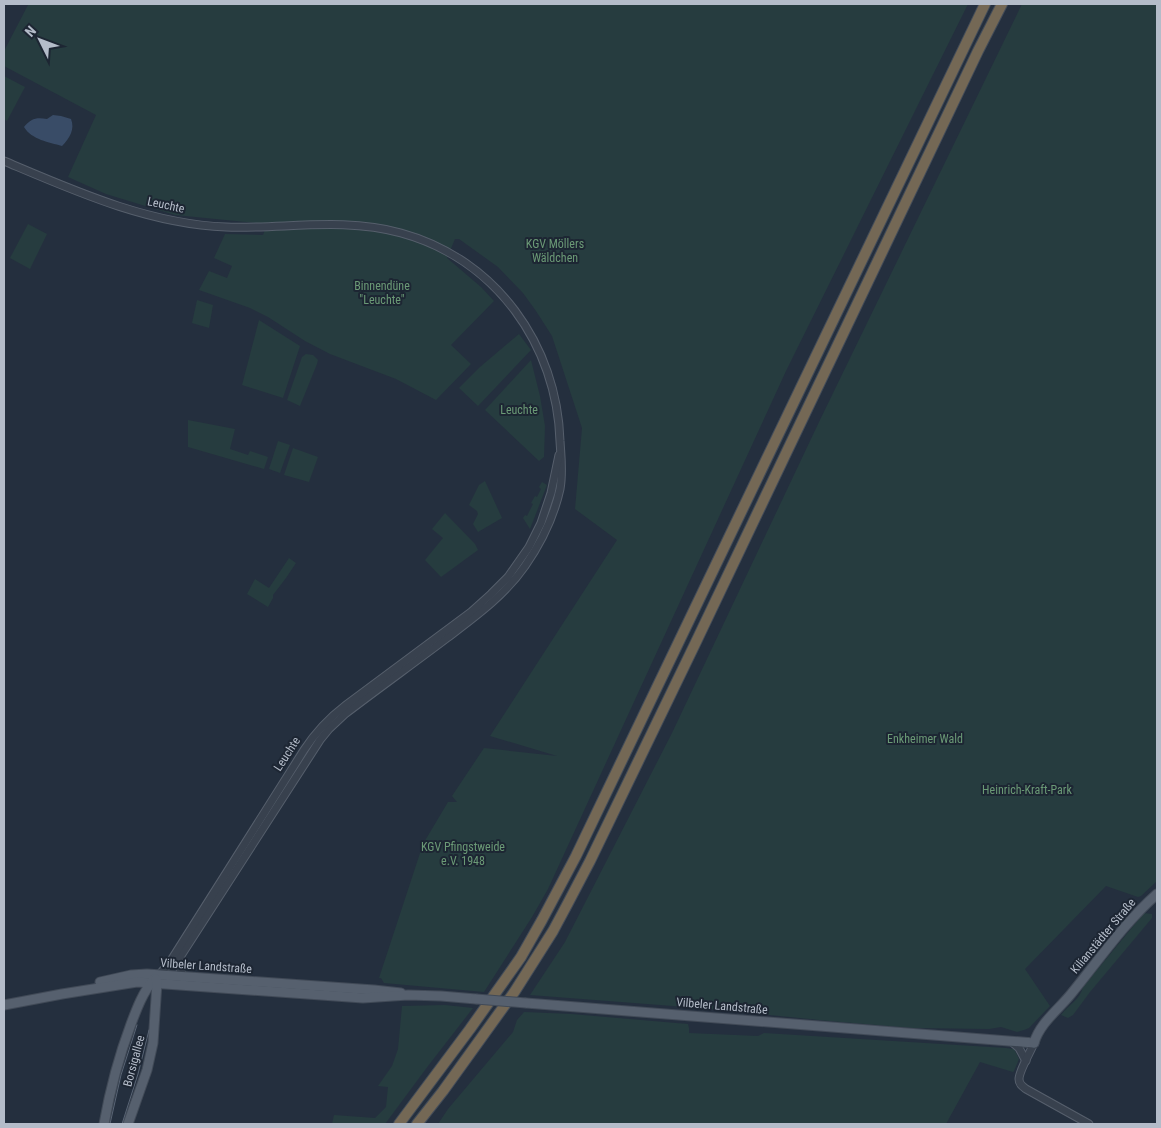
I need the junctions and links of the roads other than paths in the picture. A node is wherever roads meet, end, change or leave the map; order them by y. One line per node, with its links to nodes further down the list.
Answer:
1 (985, 4): 20 (highway)
2 (1002, 4): 21 (highway)
3 (4, 161): 5 (street, Leuchte)
4 (1157, 894): 10 (main road, Kilianstädter Straße)
5 (182, 948): 6 (street, Leuchte); 7 (street, Leuchte)
6 (184, 977): 7 (main road, Vilbeler Landstraße); 9 (main road, Vilbeler Landstraße)
7 (153, 978): 8 (main road, Vilbeler Landstraße); 9 (main road, Vilbeler Landstraße); 11 (main road, Borsigallee); 12 (main road, Vilbeler Landstraße); 19 (main road, Borsigallee)
8 (124, 984): 11 (main road); 13 (main road, Vilbeler Landstraße)
9 (408, 995): 15 (main road, Vilbeler Landstraße, bridge)
10 (1069, 996): 14 (main road, Kilianstädter Straße); 16 (main road, Kilianstädter Straße)
11 (142, 998): 18 (main road, Borsigallee)
12 (4, 1000)
13 (4, 1006)
14 (1041, 1028): 15 (main road); 16 (main road)
15 (1012, 1042): 16 (main road, Vilbeler Landstraße); 17 (street)
16 (1034, 1043): 17 (street)
17 (1026, 1061): 22 (street)
18 (104, 1124)
19 (128, 1124)
20 (399, 1124)
21 (417, 1124)
22 (1089, 1124)

